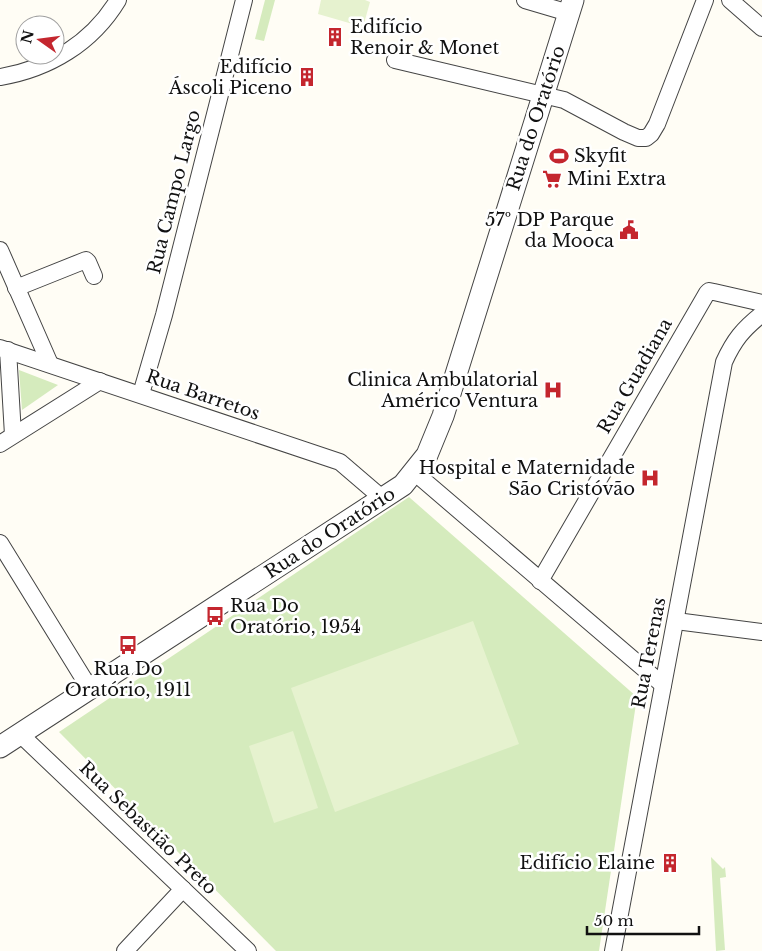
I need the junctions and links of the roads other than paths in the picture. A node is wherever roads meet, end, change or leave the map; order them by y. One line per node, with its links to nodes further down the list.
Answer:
1 (118, 0): 9 (street)
2 (244, 0): 19 (street, Rua Campo Largo)
3 (525, 0): 6 (street)
4 (706, 0): 10 (street)
5 (730, 0): 7 (street)
6 (571, 6): 10 (street, Rua do Oratório)
7 (762, 28)
8 (395, 60): 10 (street)
9 (0, 78)
10 (542, 95): 21 (street, Rua do Oratório)
11 (0, 250): 13 (street)
12 (94, 276): 13 (street)
13 (16, 288): 17 (street)
14 (762, 303): 24 (street, Rua Guadiana)
15 (762, 314): 25 (street, Rua Terenas)
16 (4, 349): 17 (street, Rua Barretos); 20 (street)
17 (50, 364): 18 (street, Rua Barretos)
18 (100, 381): 19 (street, Rua Barretos); 20 (street)
19 (141, 394): 22 (street, Rua Barretos)
20 (7, 439)
21 (414, 472): 22 (street, Rua do Oratório); 24 (street)
22 (382, 498): 28 (street, Rua do Oratório)
23 (0, 543): 28 (street)
24 (540, 581): 27 (street)
25 (676, 621): 26 (street); 27 (street, Rua Terenas)
26 (762, 632)
27 (664, 686): 34 (street, Rua Terenas)
28 (90, 689): 29 (street, Rua do Oratório)
29 (21, 735): 30 (street, Rua do Oratório); 31 (street, Rua Sebastião Preto)
30 (0, 747)
31 (183, 889): 32 (street); 33 (street, Rua Sebastião Preto)
32 (125, 951)
33 (248, 951)
34 (613, 951)

